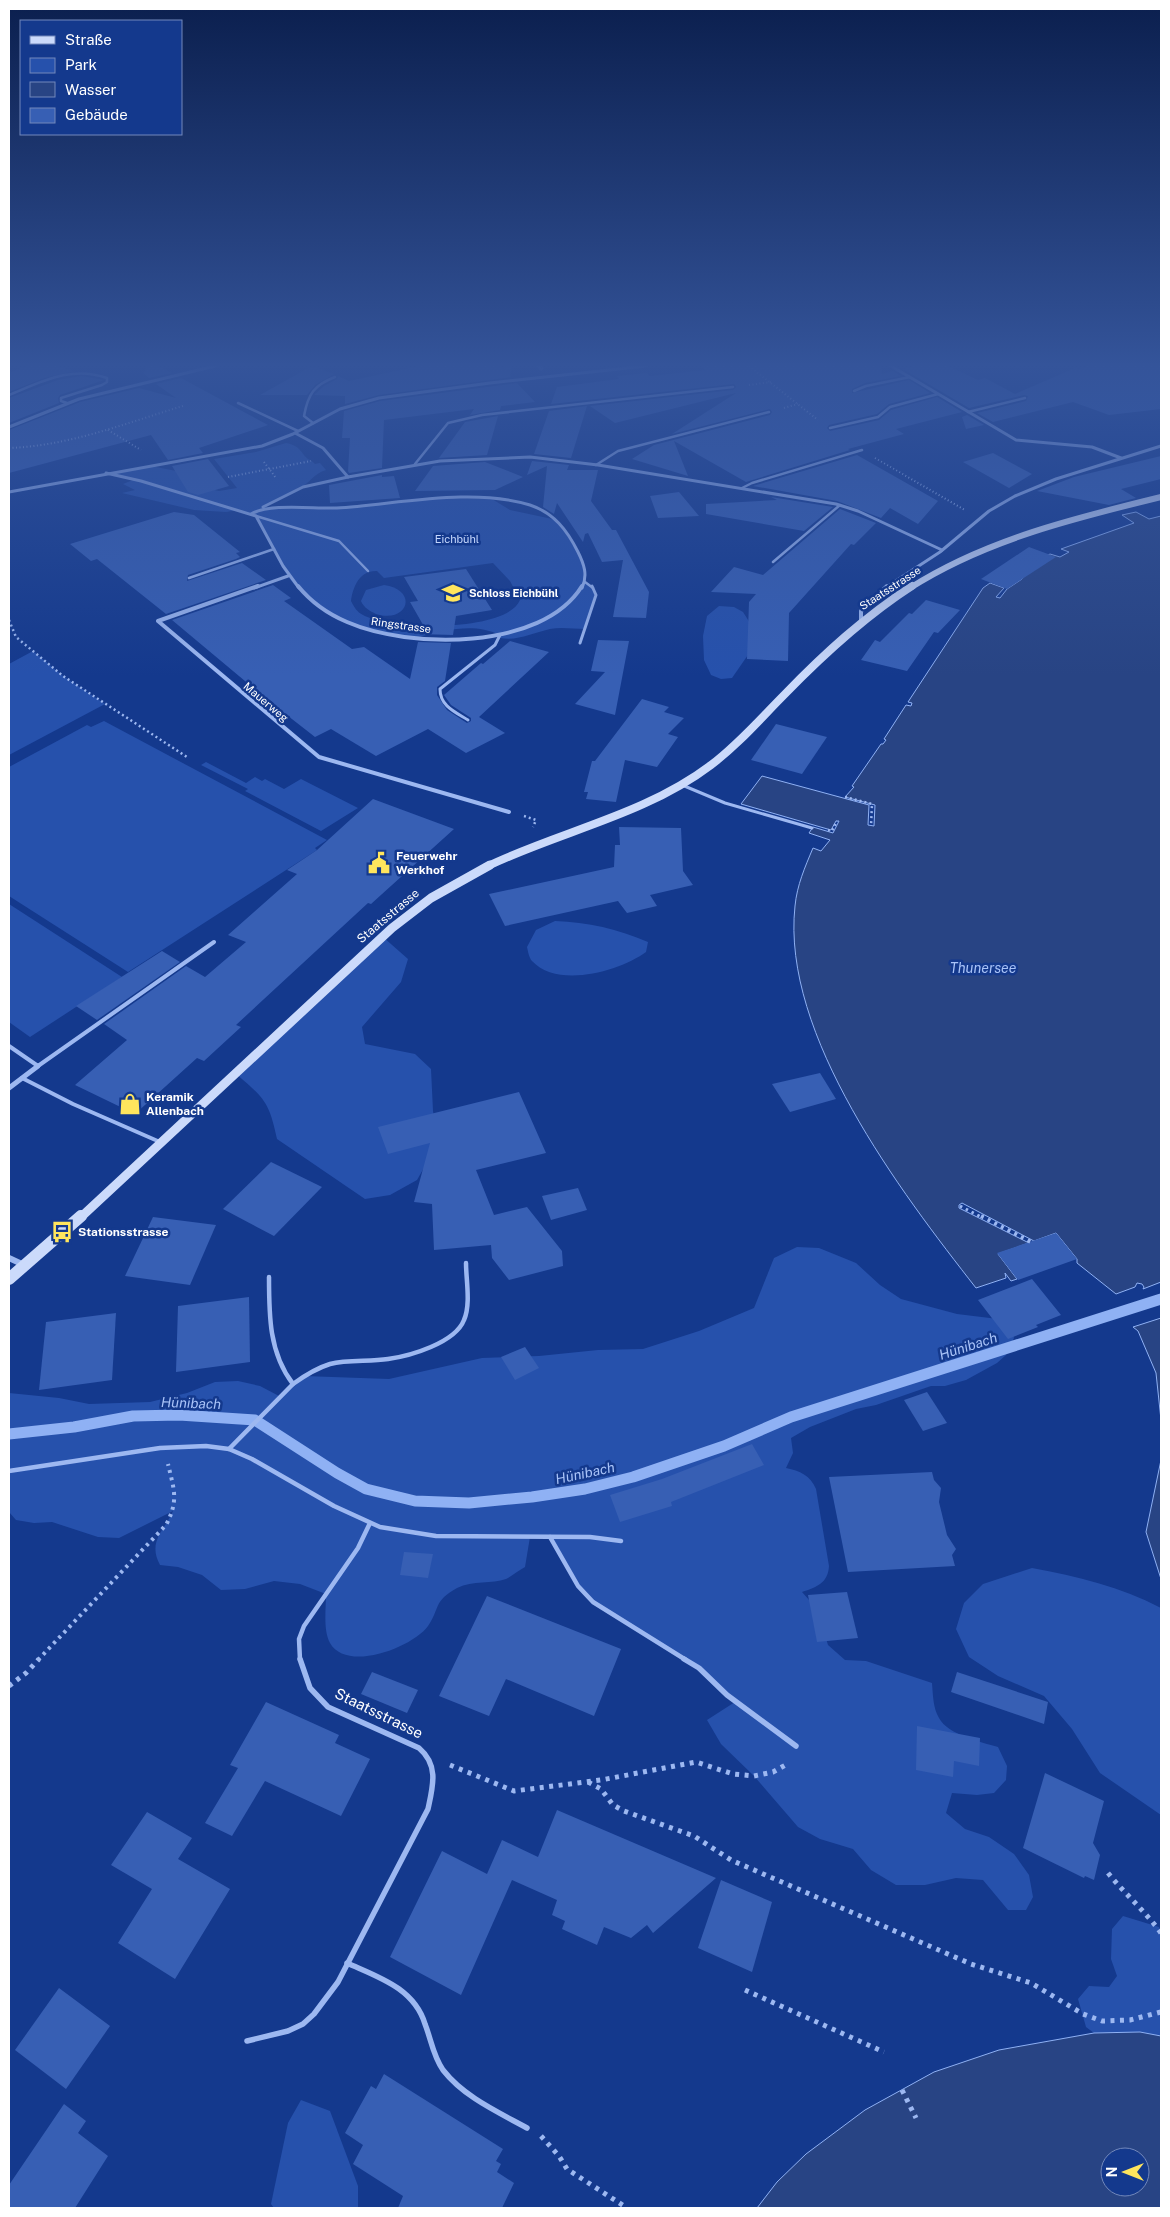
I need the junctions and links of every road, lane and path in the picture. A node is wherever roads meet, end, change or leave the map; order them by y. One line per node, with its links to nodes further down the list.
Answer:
1 (128, 469): 9 (street)
2 (269, 469): 12 (path)
3 (341, 469): 11 (street)
4 (387, 469): 11 (street)
5 (624, 469): 13 (street)
6 (797, 469): 13 (lane)
7 (1085, 469): 21 (street)
8 (264, 470): 10 (path)
9 (106, 473): 14 (street); 18 (street)
10 (228, 477)
11 (348, 477): 17 (street)
12 (276, 478)
13 (742, 488): 16 (street)
14 (9, 492)
15 (1161, 496): 28 (main road, Staatsstrasse)
16 (840, 505): 21 (street); 22 (lane)
17 (263, 507): 18 (street); 26 (street)
18 (251, 514): 19 (street)
19 (256, 516): 20 (street, Ringstrasse); 23 (lane)
20 (274, 550): 24 (street, Ringstrasse); 25 (lane)
21 (942, 550): 28 (street)
22 (773, 562)
23 (368, 571)
24 (288, 576): 29 (street, Ringstrasse); 35 (street, Mauerweg)
25 (189, 578)
26 (585, 582): 29 (street, Ringstrasse); 30 (lane)
27 (9, 620): 32 (path)
28 (861, 622): 33 (main road, Staatsstrasse)
29 (500, 635): 31 (lane)
30 (580, 643)
31 (468, 720)
32 (187, 757)
33 (682, 785): 37 (lane); 43 (main road, Staatsstrasse)
34 (845, 797): 36 (path)
35 (509, 812)
36 (872, 826)
37 (812, 828)
38 (214, 942): 40 (lane)
39 (9, 1046): 40 (lane)
40 (38, 1066): 41 (street)
41 (22, 1078): 42 (street); 43 (lane)
42 (9, 1088)
43 (161, 1142): 48 (main road, Staatsstrasse)
44 (960, 1206): 45 (path)
45 (1031, 1242)
46 (9, 1258): 48 (street)
47 (466, 1263): 51 (lane)
48 (25, 1266): 50 (main road, Staatsstrasse)
49 (269, 1277): 51 (lane)
50 (9, 1279)
51 (293, 1384): 53 (lane)
52 (164, 1448): 53 (lane); 54 (lane); 58 (path)
53 (229, 1449): 55 (lane)
54 (9, 1471)
55 (370, 1523): 56 (lane); 60 (lane, Staatsstrasse)
56 (550, 1537): 57 (lane); 59 (lane)
57 (621, 1541)
58 (9, 1686)
59 (796, 1746)
60 (428, 1756): 62 (path); 65 (lane, Staatsstrasse)
61 (794, 1760): 62 (path)
62 (588, 1782): 67 (path)
63 (1108, 1873): 64 (path)
64 (1161, 1933)
65 (347, 1963): 68 (lane, Staatsstrasse); 72 (lane)
66 (745, 1990): 69 (path)
67 (1161, 2012)
68 (247, 2041)
69 (884, 2052)
70 (902, 2090): 71 (path)
71 (916, 2118)
72 (527, 2128): 73 (path)
73 (627, 2208)

